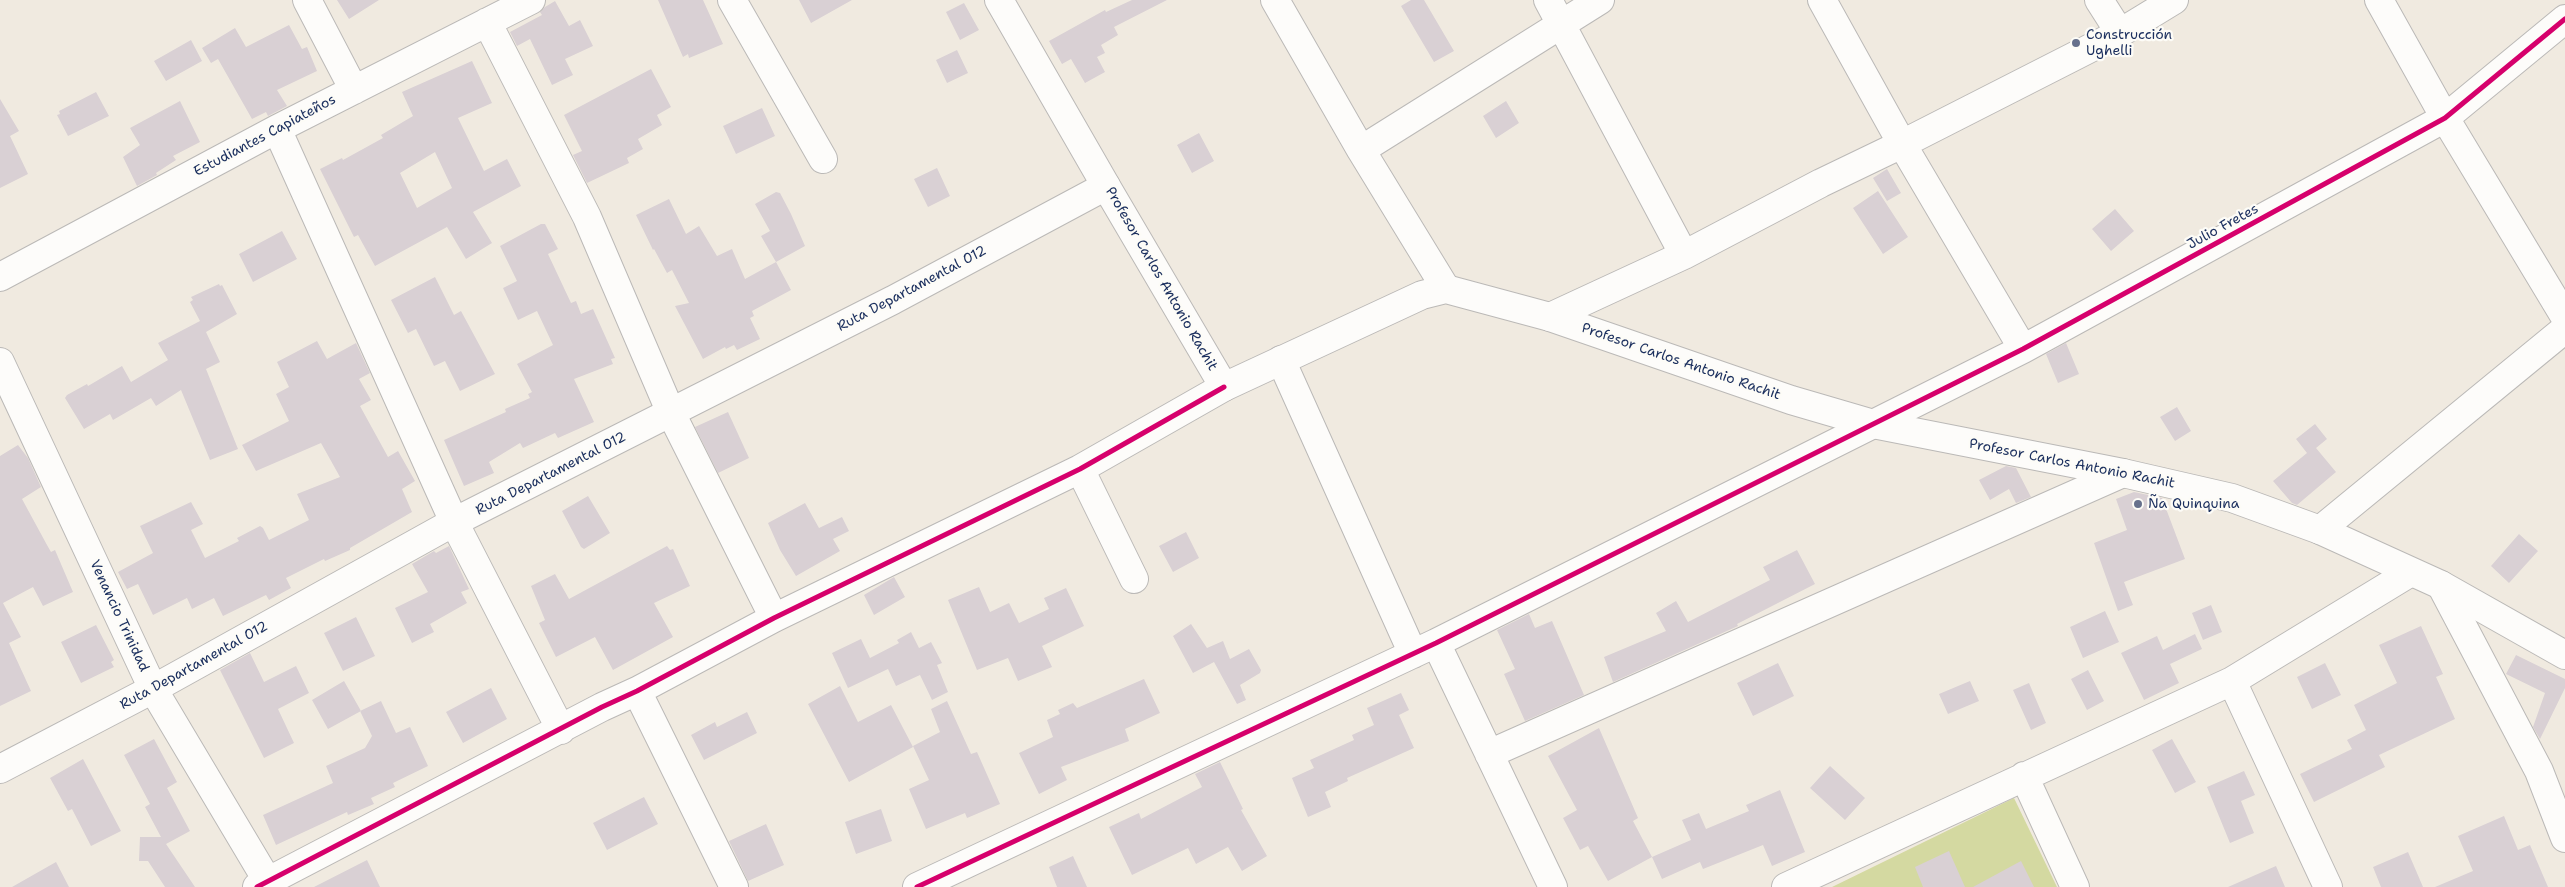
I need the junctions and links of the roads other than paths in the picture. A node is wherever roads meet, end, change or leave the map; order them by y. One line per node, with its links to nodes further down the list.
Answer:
1 (307, 0): 16 (street)
2 (532, 0): 13 (street, Estudiantes Capiateños)
3 (732, 0): 21 (street)
4 (999, 0): 22 (street, Profesor Carlos Antonio Rachit)
5 (1275, 0): 20 (street)
6 (1548, 0): 14 (street)
7 (1600, 0): 14 (street)
8 (1822, 0): 19 (street)
9 (2099, 0): 15 (street)
10 (2174, 0): 15 (street)
11 (2379, 0): 17 (street)
12 (2565, 19): 17 (street, Julio Fretes)
13 (487, 22): 16 (street, Estudiantes Capiateños); 33 (street)
14 (1563, 25): 20 (street); 23 (street)
15 (2120, 33): 19 (street)
16 (354, 90): 18 (street, Estudiantes Capiateños)
17 (2445, 118): 27 (street); 29 (street, Julio Fretes)
18 (277, 129): 24 (street, Estudiantes Capiateños); 37 (street)
19 (1902, 144): 23 (street); 29 (street)
20 (1361, 150): 25 (street)
21 (823, 159)
22 (1106, 186): 32 (street, Profesor Carlos Antonio Rachit); 33 (street, Ruta Departamental 012)
23 (1684, 255): 26 (street)
24 (0, 277)
25 (1446, 289): 26 (street, Profesor Carlos Antonio Rachit); 30 (street, Profesor Carlos Antonio Rachit)
26 (1550, 317): 34 (street, Profesor Carlos Antonio Rachit)
27 (2565, 317)
28 (2565, 329): 38 (street)
29 (2024, 349): 34 (street, Julio Fretes)
30 (1281, 360): 32 (street, Profesor Carlos Antonio Rachit); 43 (street)
31 (0, 362): 46 (street, Venancio Trinidad)
32 (1224, 388): 35 (street)
33 (671, 413): 37 (street, Ruta Departamental 012); 42 (street)
34 (1873, 424): 36 (street, Profesor Carlos Antonio Rachit); 43 (street, Julio Fretes)
35 (1080, 469): 40 (street); 42 (street)
36 (2123, 473): 38 (street, Profesor Carlos Antonio Rachit); 49 (street)
37 (454, 522): 46 (street, Ruta Departamental 012); 48 (street)
38 (2320, 530): 39 (street, Profesor Carlos Antonio Rachit)
39 (2411, 572): 41 (street, Profesor Carlos Antonio Rachit); 45 (street)
40 (1134, 579)
41 (2441, 585): 44 (street, Profesor Carlos Antonio Rachit); 52 (street)
42 (774, 618): 47 (street)
43 (1424, 648): 49 (street); 56 (street, Julio Fretes)
44 (2565, 655)
45 (2232, 681): 51 (street); 59 (street)
46 (153, 689): 50 (street, Ruta Departamental 012); 54 (street, Venancio Trinidad)
47 (638, 691): 48 (street); 55 (street)
48 (561, 730): 54 (street)
49 (1489, 754): 57 (street)
50 (0, 769)
51 (2024, 776): 53 (street); 58 (street)
52 (2565, 838)
53 (1798, 884)
54 (265, 885)
55 (734, 887)
56 (916, 887)
57 (1553, 887)
58 (2075, 887)
59 (2328, 887)

